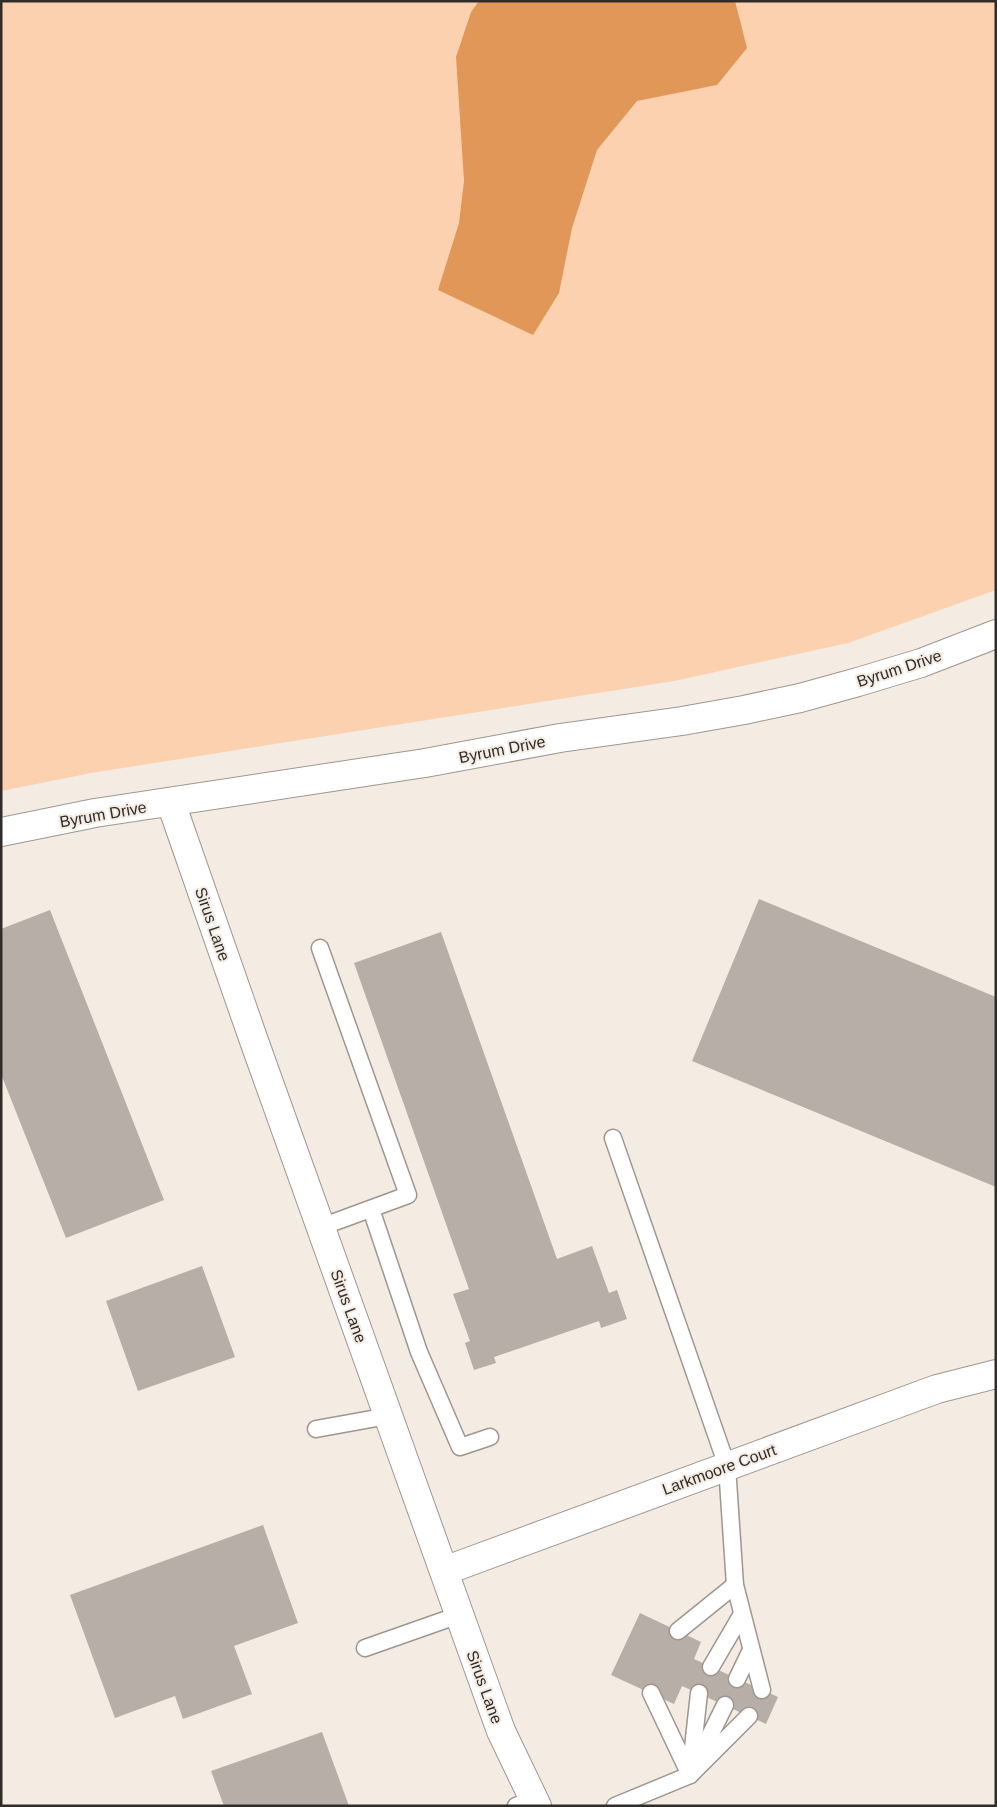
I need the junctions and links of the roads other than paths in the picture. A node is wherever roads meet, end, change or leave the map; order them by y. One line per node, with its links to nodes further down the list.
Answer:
1 (996, 634): 2 (street, Byrum Drive)
2 (170, 802): 3 (street, Byrum Drive); 7 (street, Sirus Lane)
3 (1, 832)
4 (320, 948): 6 (lane)
5 (612, 1138): 12 (lane)
6 (371, 1209): 7 (lane); 11 (lane)
7 (321, 1227): 9 (street, Sirus Lane)
8 (996, 1374): 12 (street, Larkmoore Court)
9 (388, 1416): 10 (lane); 13 (street, Sirus Lane)
10 (316, 1429)
11 (490, 1437)
12 (727, 1466): 13 (street, Larkmoore Court); 14 (lane)
13 (444, 1571): 16 (street, Sirus Lane)
14 (735, 1585): 15 (lane); 17 (lane)
15 (742, 1614): 19 (lane); 20 (lane)
16 (459, 1615): 18 (lane); 28 (street, Sirus Lane)
17 (678, 1631)
18 (365, 1648)
19 (752, 1650): 21 (lane); 22 (lane)
20 (711, 1667)
21 (738, 1679)
22 (762, 1690)
23 (651, 1693): 27 (lane)
24 (699, 1693): 27 (lane)
25 (725, 1705): 27 (lane)
26 (750, 1716): 27 (lane)
27 (690, 1775): 29 (lane)
28 (529, 1804)
29 (615, 1806)

